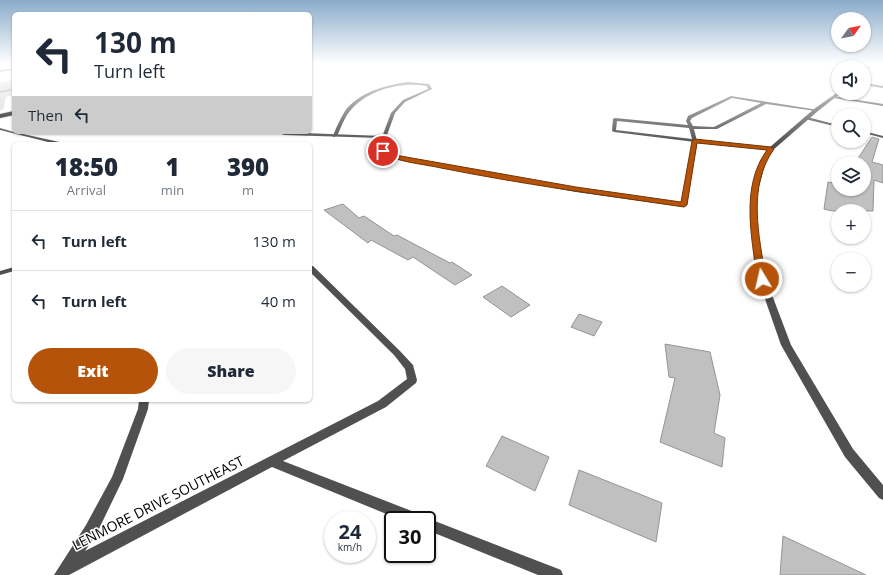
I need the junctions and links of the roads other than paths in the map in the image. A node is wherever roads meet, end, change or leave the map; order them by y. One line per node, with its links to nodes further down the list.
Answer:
1 (381, 90): 20 (street)
2 (428, 90): 21 (street)
3 (831, 99): 7 (street)
4 (860, 100): 6 (street)
5 (765, 103): 7 (street); 12 (street); 12 (street)
6 (883, 105)
7 (816, 110): 10 (street)
8 (12, 113): 9 (main road)
9 (0, 116)
10 (807, 118): 11 (street); 25 (street)
11 (831, 124)
12 (691, 127): 23 (street); 23 (street)
13 (0, 129): 15 (street)
14 (0, 133): 15 (street)
15 (8, 134): 16 (street)
16 (12, 134)
17 (17, 134): 24 (street)
18 (284, 134): 20 (street)
19 (871, 134): 22 (street)
20 (335, 136): 21 (street)
21 (384, 137): 23 (street)
22 (883, 137)
23 (695, 141): 25 (street)
24 (53, 142)
25 (771, 149): 31 (street)
26 (12, 270): 28 (street)
27 (312, 270): 30 (street, LENMORE DRIVE SOUTHEAST)
28 (0, 273)
29 (144, 402): 34 (street)
30 (272, 462): 32 (street); 34 (street, LENMORE DRIVE SOUTHEAST)
31 (883, 494)
32 (394, 511)
33 (436, 528): 35 (street)
34 (63, 572)
35 (556, 575)

